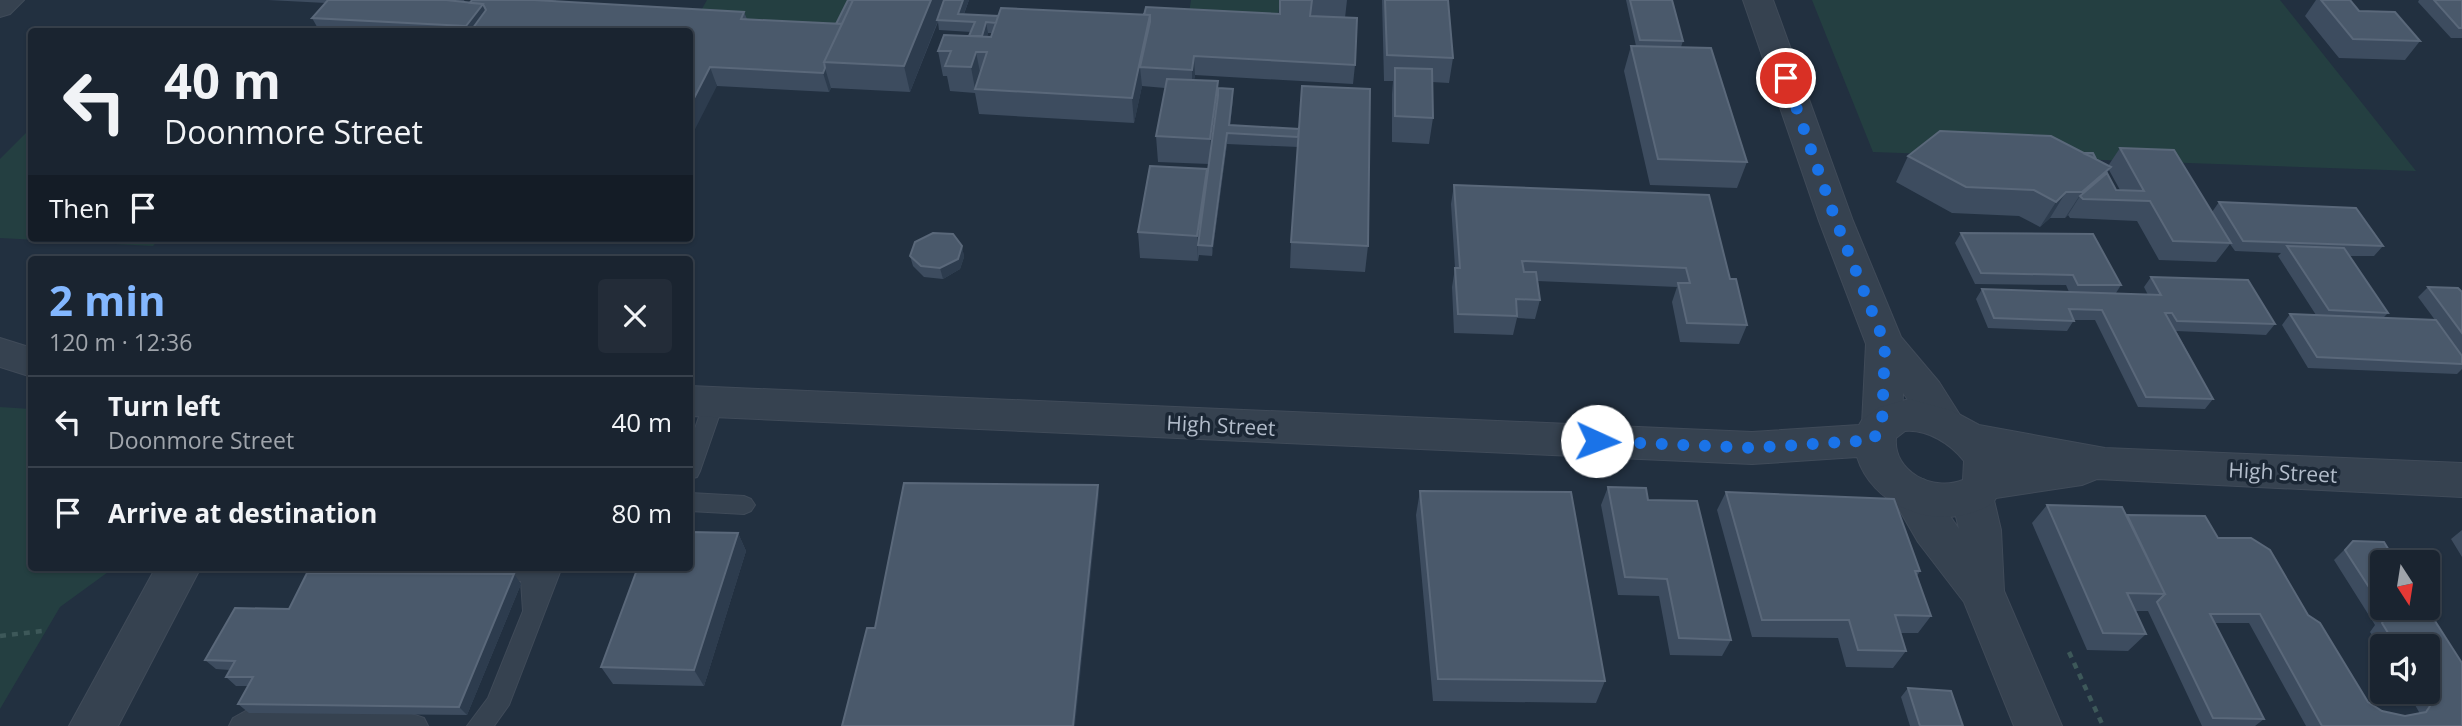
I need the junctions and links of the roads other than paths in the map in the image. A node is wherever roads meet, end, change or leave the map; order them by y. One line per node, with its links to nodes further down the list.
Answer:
1 (9, 0): 3 (street)
2 (1759, 0): 4 (street)
3 (0, 8)
4 (1885, 344): 10 (street); 12 (street)
5 (0, 352): 6 (street)
6 (28, 362)
7 (28, 377): 8 (street)
8 (0, 380)
9 (702, 401): 11 (lane); 12 (street, High Street)
10 (1957, 431): 12 (street, High Street); 13 (street, High Street); 15 (street)
11 (693, 454)
12 (1888, 458): 15 (street, High Street); 21 (street)
13 (2105, 464): 14 (street, High Street); 15 (street, High Street)
14 (2462, 480)
15 (1978, 490): 21 (street)
16 (693, 502): 17 (lane)
17 (744, 505)
18 (177, 571): 23 (street)
19 (396, 571): 22 (lane)
20 (549, 571): 22 (lane)
21 (1982, 591): 27 (street)
22 (534, 612): 26 (lane)
23 (93, 726)
24 (241, 726): 25 (lane)
25 (416, 726)
26 (479, 726)
27 (2038, 726)

